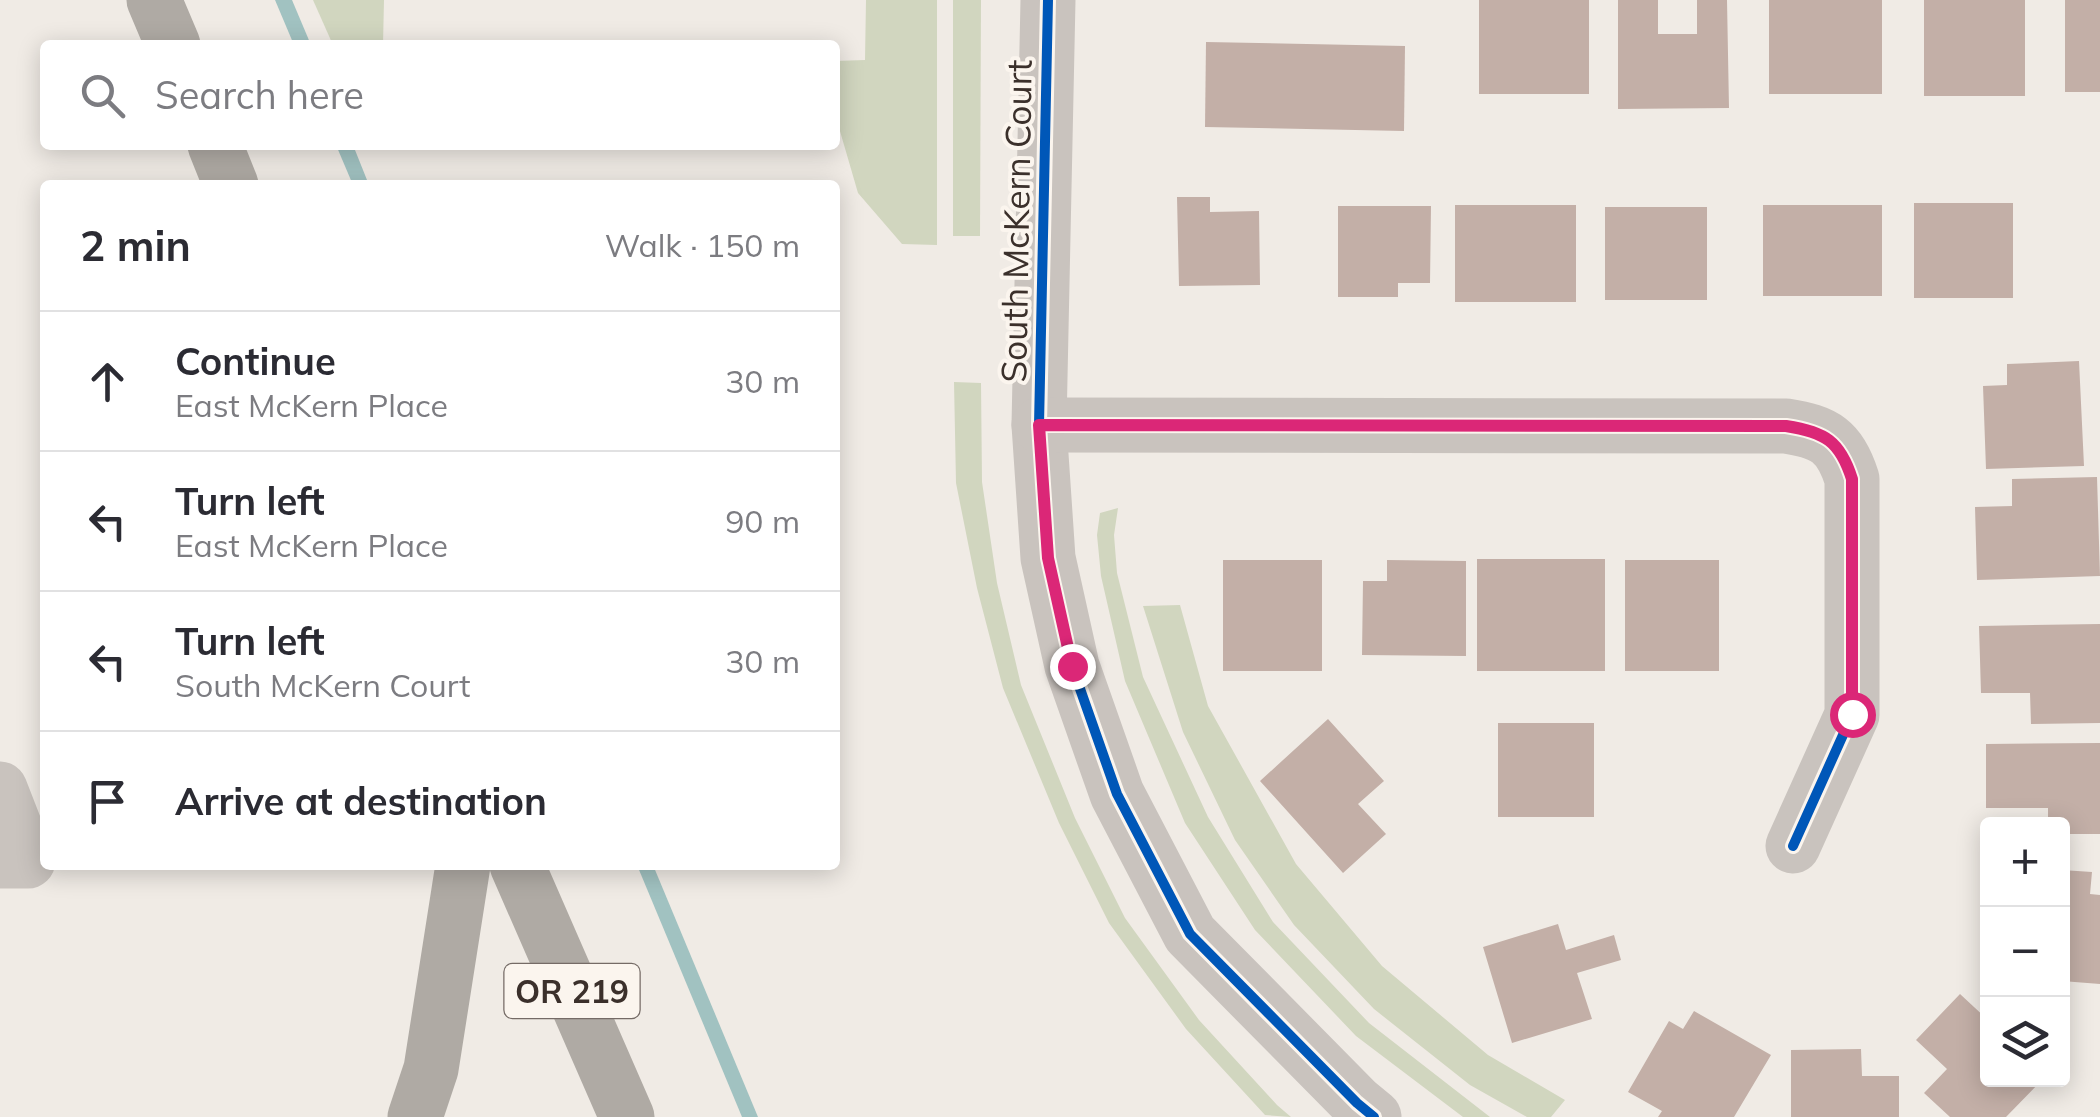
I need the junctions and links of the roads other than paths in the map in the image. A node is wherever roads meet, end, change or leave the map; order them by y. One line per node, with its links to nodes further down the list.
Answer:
1 (154, 0): 3 (highway)
2 (1048, 0): 6 (street, South McKern Court)
3 (171, 40)
4 (217, 150): 5 (highway)
5 (230, 180)
6 (1039, 425): 8 (street); 14 (street, South McKern Court)
7 (0, 789): 9 (street)
8 (1793, 846)
9 (0, 861)
10 (462, 870): 12 (highway)
11 (518, 870): 13 (highway, OR 219)
12 (415, 1117)
13 (627, 1117)
14 (1374, 1117)

